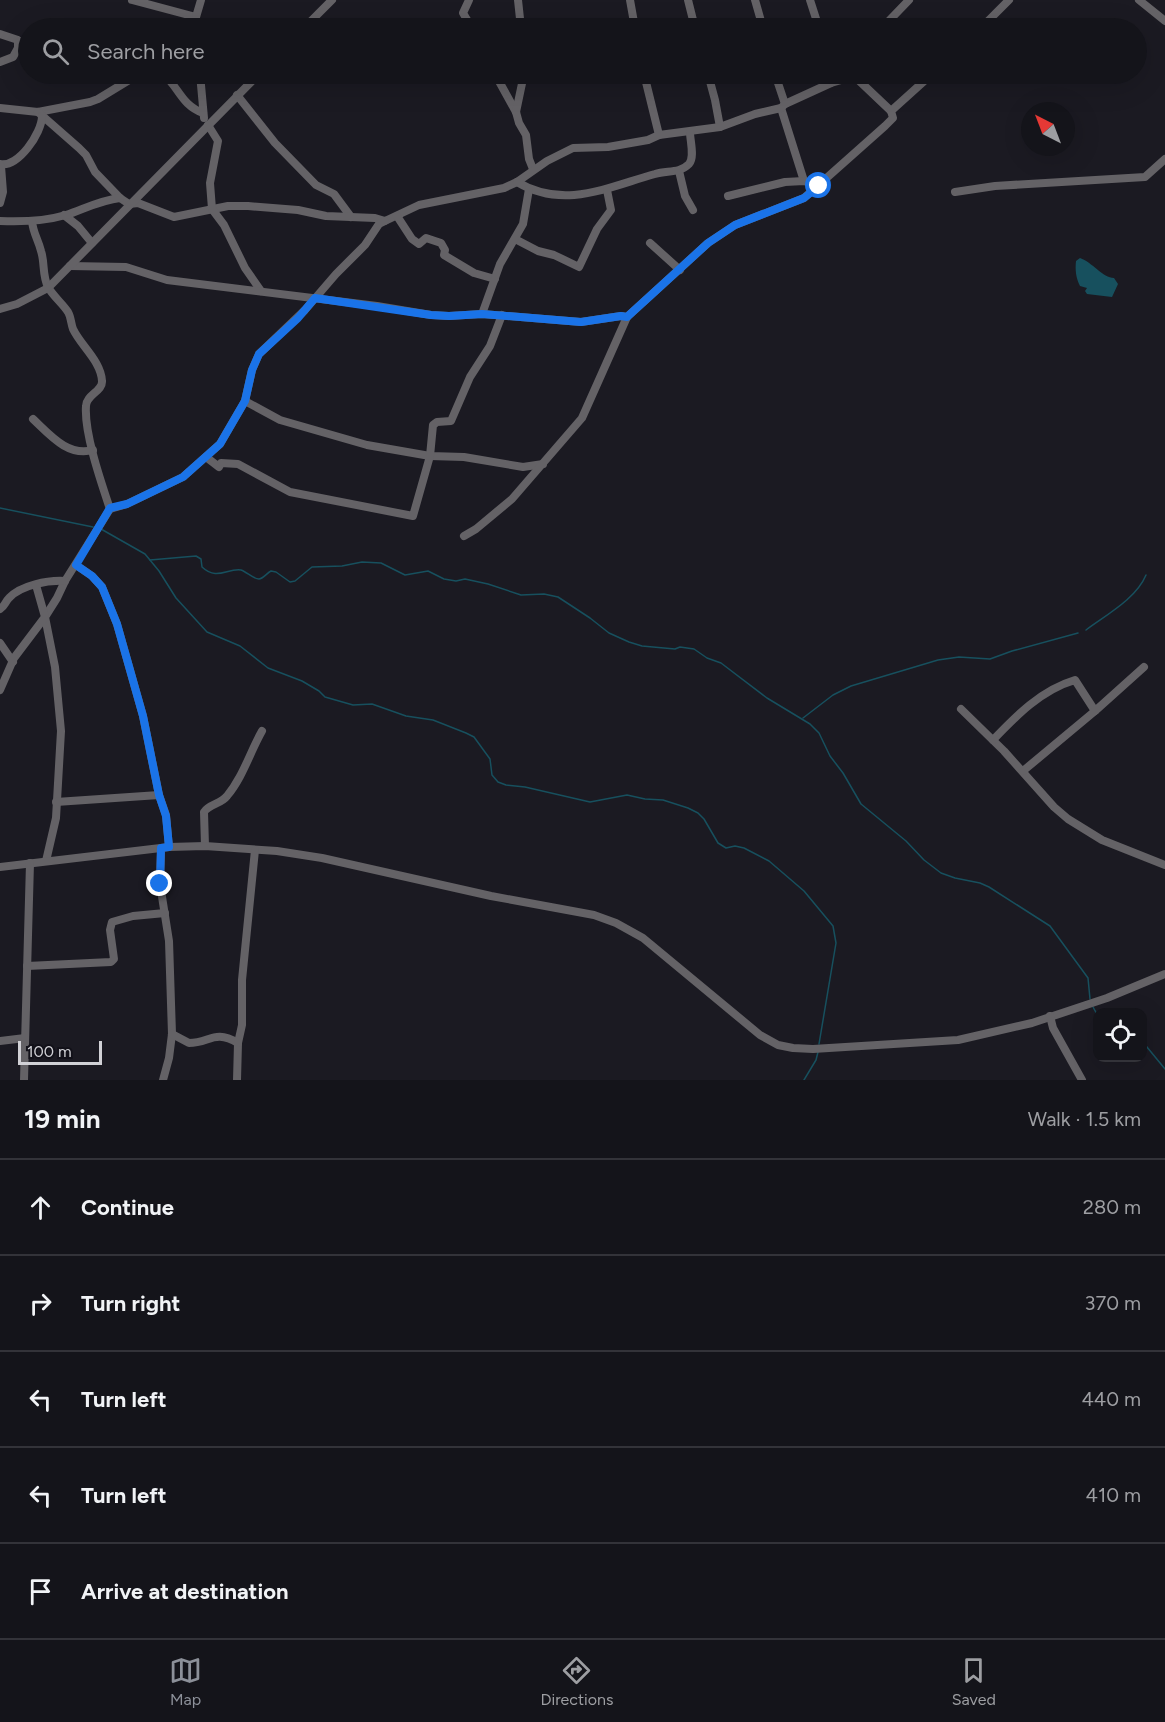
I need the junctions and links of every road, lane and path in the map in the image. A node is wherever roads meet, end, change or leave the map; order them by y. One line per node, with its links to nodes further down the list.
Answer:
1 (132, 0): 13 (street)
2 (201, 0): 13 (street)
3 (332, 0): 14 (street)
4 (469, 0): 15 (street)
5 (518, 0): 16 (street)
6 (630, 0): 17 (street)
7 (688, 0): 18 (street)
8 (756, 0): 19 (street)
9 (810, 0): 20 (street)
10 (909, 0): 21 (street)
11 (1009, 0): 22 (street)
12 (1139, 0): 23 (street)
13 (196, 17)
14 (314, 18)
15 (466, 18)
16 (520, 18)
17 (633, 18)
18 (692, 18)
19 (760, 18)
20 (816, 18)
21 (892, 18)
22 (991, 18)
23 (1165, 21)
24 (0, 34): 25 (street)
25 (0, 62)
26 (123, 84): 44 (street)
27 (173, 84): 43 (street)
28 (201, 84): 43 (street)
29 (249, 84): 38 (street)
30 (501, 84): 42 (street)
31 (522, 84): 42 (street)
32 (646, 84): 48 (street)
33 (711, 84): 46 (street)
34 (778, 84): 39 (street)
35 (827, 84): 39 (street)
36 (862, 84): 41 (street)
37 (921, 84): 41 (street)
38 (237, 95): 45 (street); 67 (street)
39 (783, 106): 46 (street); 53 (street)
40 (0, 108): 44 (street)
41 (891, 111): 55 (street)
42 (516, 112): 51 (street)
43 (203, 113): 45 (street)
44 (40, 114): 50 (street); 60 (street)
45 (207, 126): 62 (street); 63 (street)
46 (720, 127): 47 (street)
47 (690, 132): 48 (street); 52 (street)
48 (659, 135): 51 (street)
49 (1165, 159): 58 (street)
50 (0, 165): 61 (street)
51 (533, 170): 54 (street)
52 (679, 171): 57 (street); 64 (street)
53 (804, 181): 55 (street); 59 (street)
54 (517, 182): 56 (street); 66 (street)
55 (819, 186): 75 (street)
56 (529, 189): 57 (street); 71 (street)
57 (607, 190): 71 (street)
58 (955, 192)
59 (728, 196)
60 (120, 198): 62 (street); 65 (street)
61 (0, 203)
62 (129, 204): 63 (street); 72 (street)
63 (212, 209): 67 (street); 78 (street)
64 (693, 210)
65 (64, 215): 68 (street); 72 (street)
66 (397, 216): 70 (street); 76 (street)
67 (351, 217): 70 (street)
68 (32, 220): 69 (street); 77 (street)
69 (0, 221)
70 (385, 221): 79 (street)
71 (514, 239): 76 (street)
72 (92, 243): 74 (street)
73 (650, 243): 75 (street)
74 (70, 266): 77 (street); 78 (street)
75 (680, 270): 83 (street)
76 (495, 279): 81 (street)
77 (48, 288): 80 (street); 86 (street)
78 (261, 291): 79 (street)
79 (315, 298): 81 (street); 84 (street)
80 (0, 309)
81 (482, 314): 82 (street)
82 (502, 315): 83 (street); 87 (street)
83 (627, 317): 89 (street)
84 (245, 401): 87 (street); 88 (street)
85 (33, 419): 86 (street)
86 (93, 450): 90 (street)
87 (430, 456): 88 (street); 89 (street)
88 (206, 458): 90 (street)
89 (543, 464): 91 (street)
90 (110, 508): 92 (street)
91 (464, 536)
92 (76, 565): 93 (street); 106 (street)
93 (65, 581): 94 (street); 96 (street)
94 (36, 585): 95 (street); 96 (street)
95 (0, 609)
96 (45, 617): 98 (street); 107 (street)
97 (0, 643): 98 (street)
98 (13, 662): 100 (street)
99 (1144, 667): 102 (street)
100 (0, 690)
101 (961, 710): 104 (street)
102 (1095, 711): 104 (street); 105 (street)
103 (262, 731): 108 (street)
104 (993, 740): 105 (street)
105 (1023, 771): 113 (street)
106 (159, 795): 107 (street); 109 (street)
107 (56, 802): 111 (street)
108 (205, 846): 109 (street); 110 (street)
109 (165, 848): 111 (street); 115 (street)
110 (255, 850): 118 (street); 122 (street)
111 (46, 861): 112 (street)
112 (30, 863): 114 (street); 116 (street)
113 (1165, 865)
114 (0, 867)
115 (165, 913): 116 (street); 119 (street)
116 (27, 966): 120 (street)
117 (1165, 974): 118 (street)
118 (1050, 1016): 126 (street)
119 (172, 1034): 122 (street); 124 (street)
120 (25, 1038): 121 (street); 123 (street)
121 (0, 1041)
122 (238, 1043): 125 (street)
123 (24, 1080)
124 (162, 1080)
125 (237, 1080)
126 (1082, 1080)

